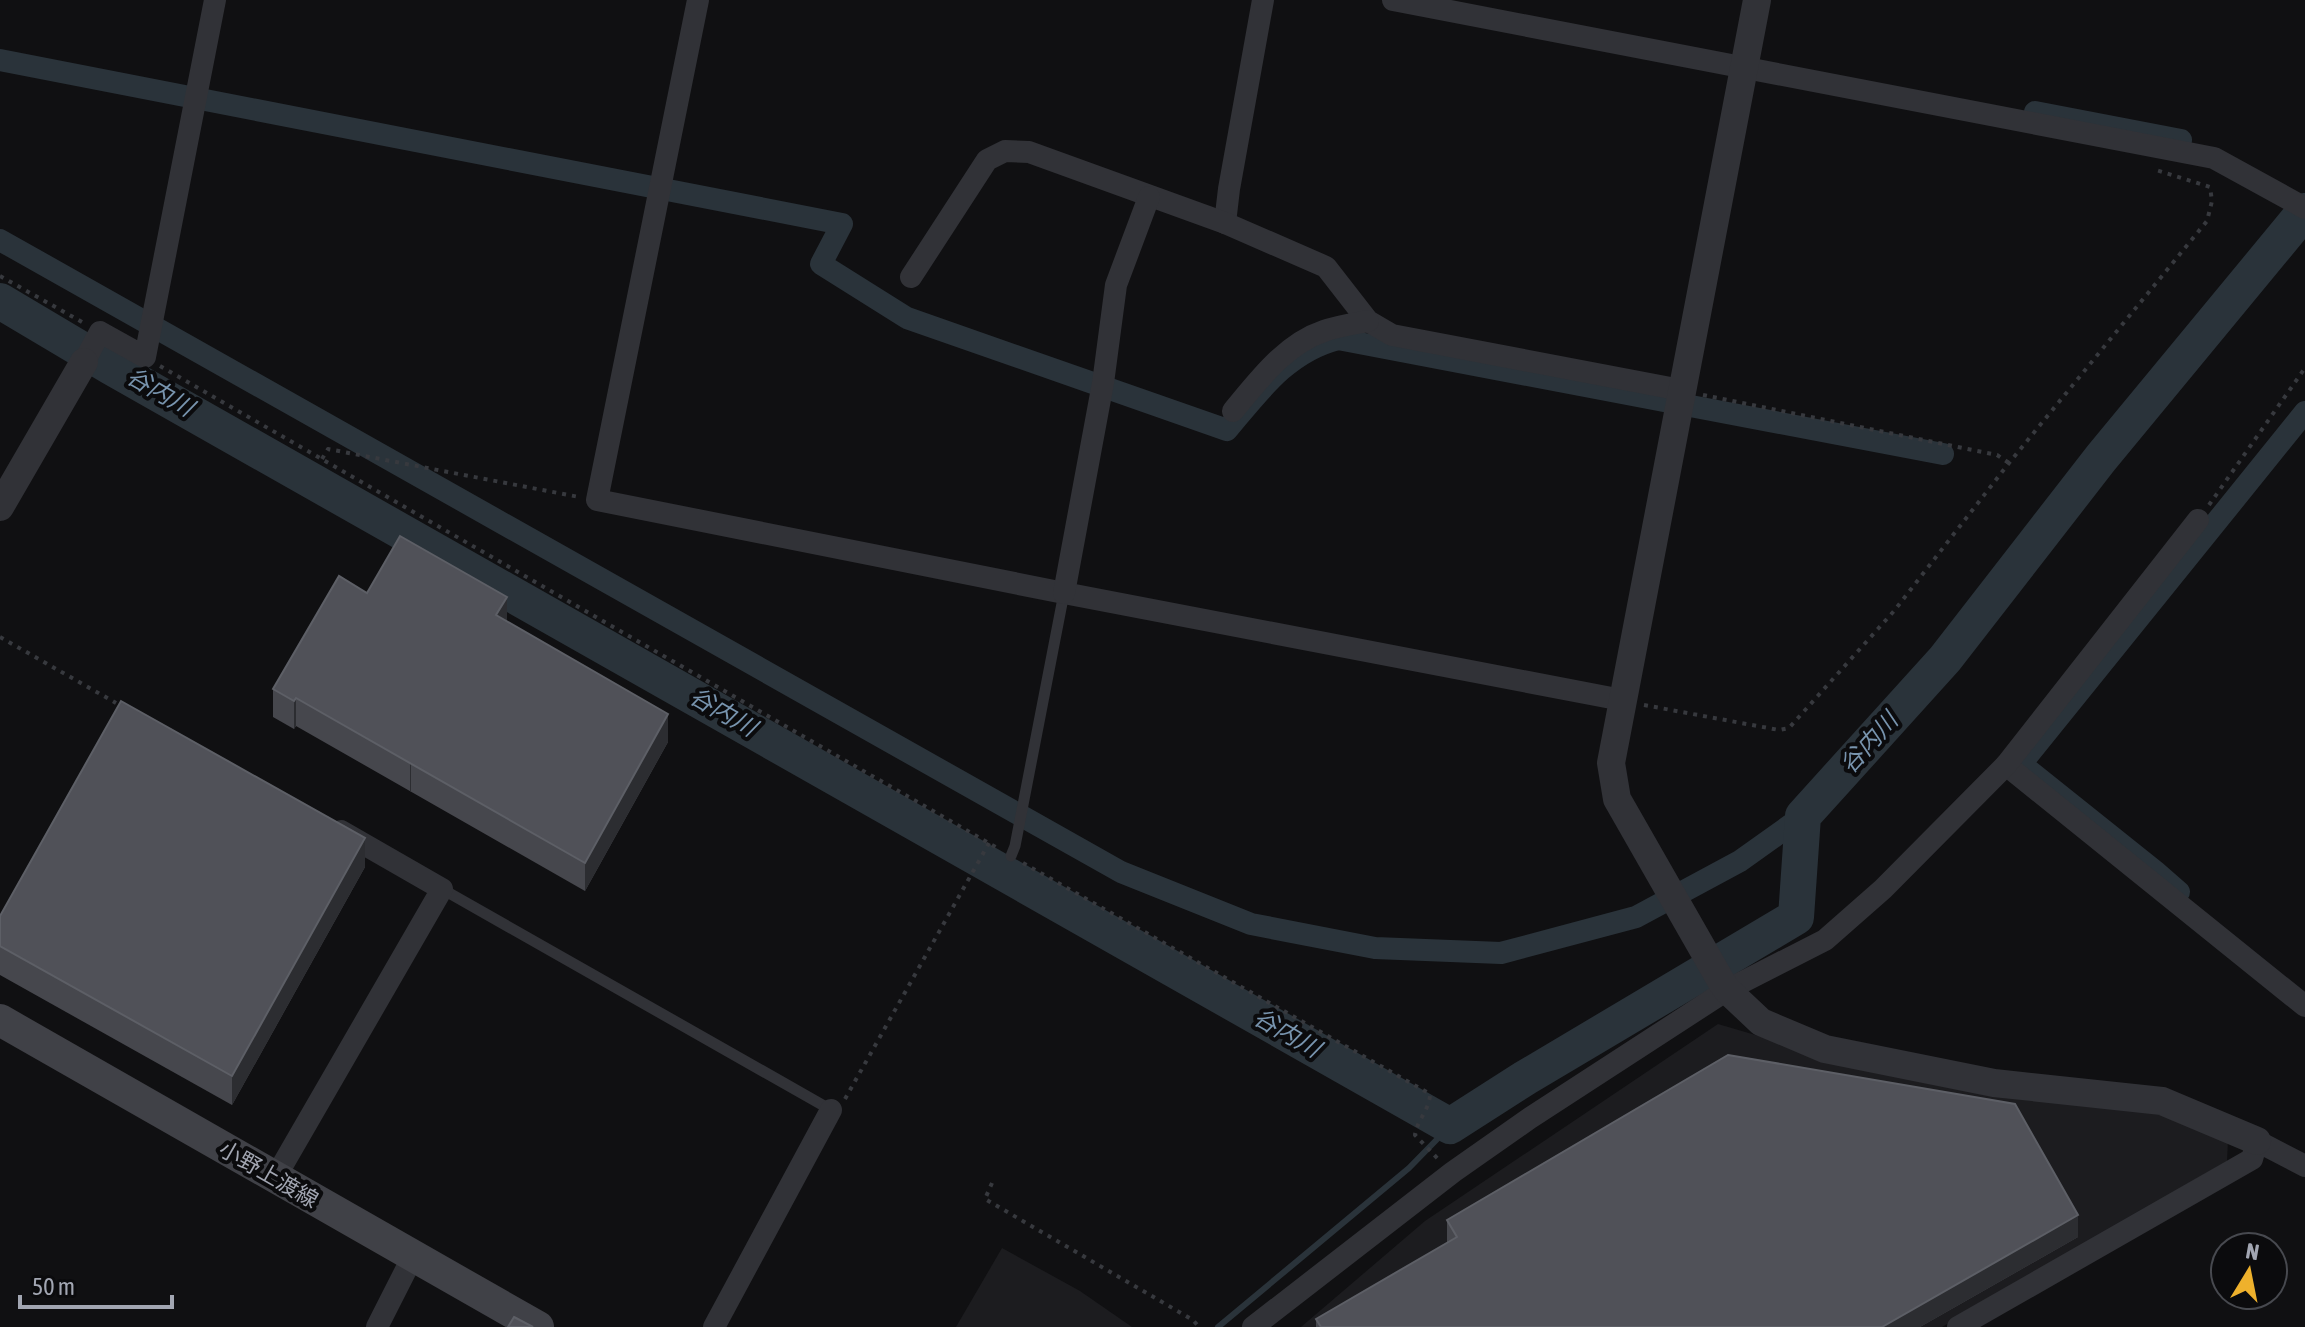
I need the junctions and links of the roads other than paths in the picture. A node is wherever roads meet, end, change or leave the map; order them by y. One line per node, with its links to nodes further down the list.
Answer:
1 (215, 0): 13 (street)
2 (698, 0): 18 (street)
3 (1263, 0): 10 (street)
4 (1393, 0): 6 (street)
5 (1757, 0): 7 (street)
6 (1461, 6): 7 (street)
7 (1744, 68): 9 (street); 14 (street)
8 (1149, 197): 10 (street); 11 (street); 18 (street)
9 (2305, 208)
10 (1225, 223): 12 (street)
11 (911, 277)
12 (1368, 321): 14 (street); 15 (street)
13 (93, 344): 16 (street)
14 (1681, 390): 19 (street)
15 (1233, 411)
16 (0, 507)
17 (2198, 520): 20 (street)
18 (1064, 593): 19 (street); 22 (lane)
19 (1622, 700): 24 (street)
20 (2006, 765): 24 (street); 25 (street)
21 (320, 819): 23 (street)
22 (1011, 856)
23 (442, 889): 27 (lane); 30 (street)
24 (1724, 986): 28 (street); 35 (street)
25 (2305, 1006)
26 (0, 1020): 30 (main road, 小野上渡線)
27 (834, 1112): 34 (street)
28 (2257, 1141): 29 (street); 36 (street)
29 (2304, 1163)
30 (275, 1178): 31 (main road, 小野上渡線)
31 (413, 1256): 32 (street); 33 (main road, 小野上渡線)
32 (377, 1327)
33 (538, 1327)
34 (714, 1327)
35 (1253, 1327)
36 (1958, 1327)

